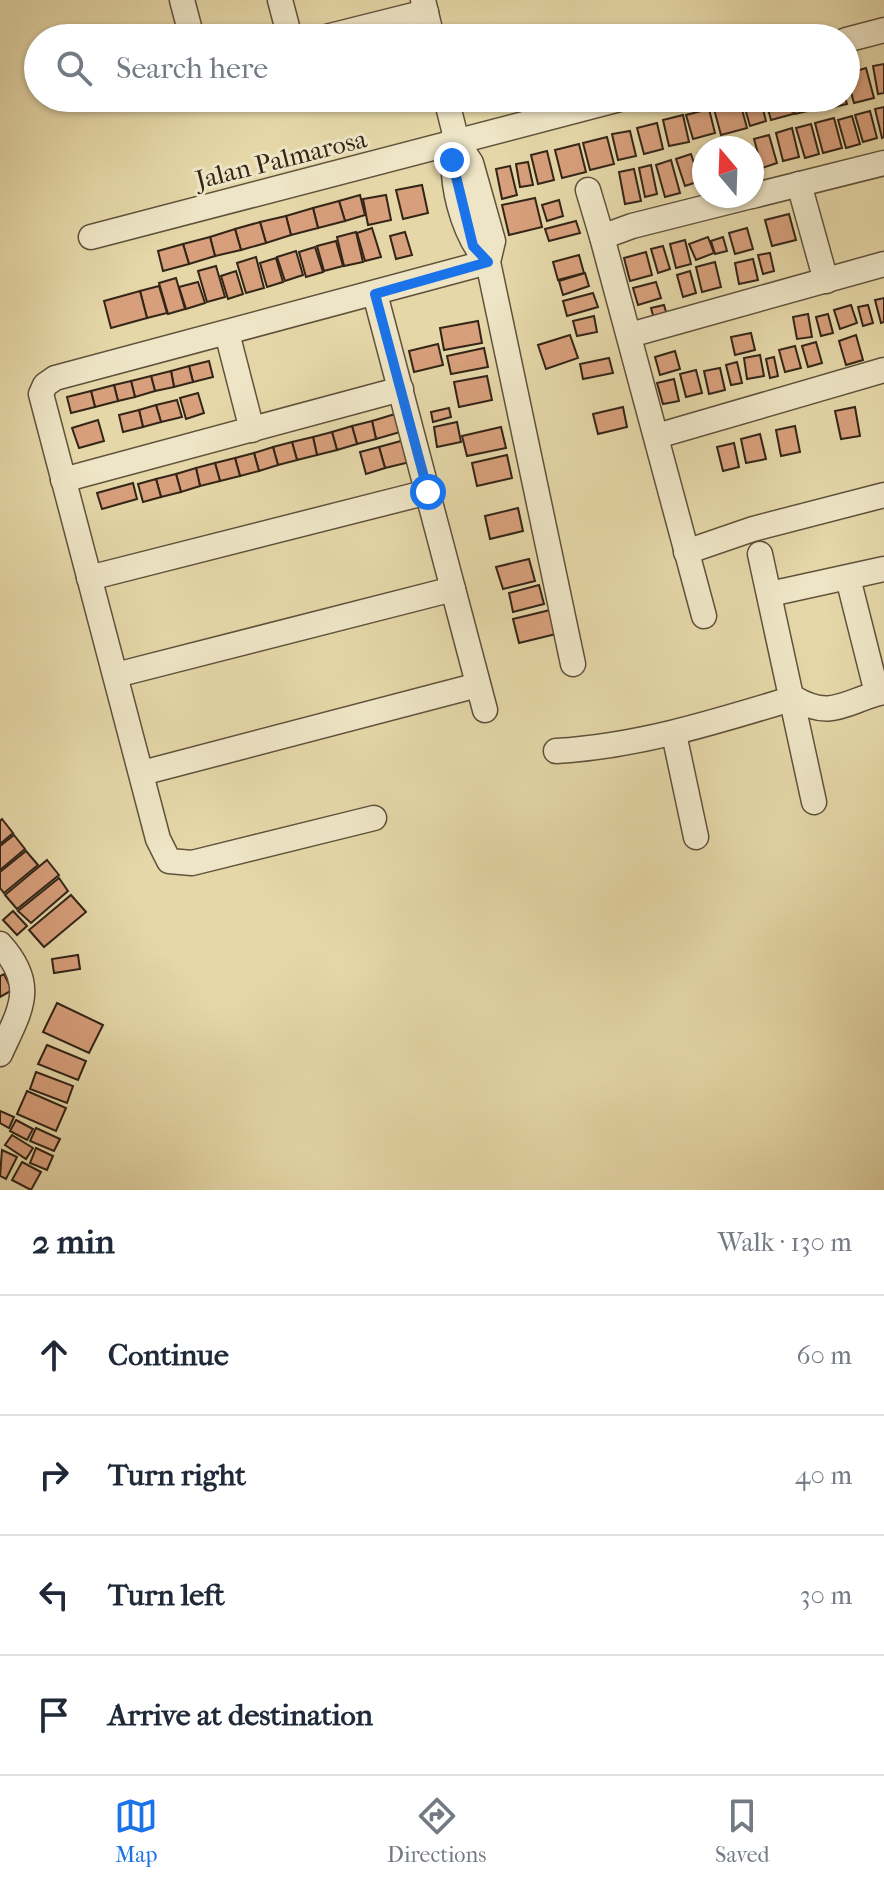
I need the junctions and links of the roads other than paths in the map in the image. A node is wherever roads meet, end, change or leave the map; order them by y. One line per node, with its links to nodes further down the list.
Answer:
1 (182, 0): 4 (street)
2 (280, 0): 5 (street)
3 (424, 6): 6 (street)
4 (188, 24)
5 (286, 24)
6 (367, 24)
7 (884, 30): 8 (street)
8 (860, 36)
9 (450, 112): 11 (street)
10 (571, 112): 11 (street, Jalan Palmarosa)
11 (457, 142): 17 (street, Jalan Palmarosa); 19 (street)
12 (884, 163): 13 (street)
13 (799, 184): 15 (street); 21 (street)
14 (588, 190): 18 (street)
15 (764, 193)
16 (704, 208): 18 (street)
17 (91, 237)
18 (602, 237): 24 (street)
19 (488, 262): 22 (street); 40 (street)
20 (884, 264): 21 (street)
21 (826, 281): 24 (street)
22 (375, 294): 23 (street); 26 (street)
23 (227, 333): 27 (street); 29 (street)
24 (630, 335): 28 (street)
25 (884, 370): 28 (street)
26 (401, 389): 27 (street); 30 (street)
27 (252, 430): 29 (street)
28 (657, 436): 32 (street)
29 (63, 480): 35 (street)
30 (428, 492): 35 (street); 37 (street)
31 (884, 495): 32 (street)
32 (686, 552): 39 (street)
33 (760, 554): 38 (street)
34 (884, 569): 36 (street)
35 (89, 578): 41 (street)
36 (848, 578): 38 (street); 43 (street)
37 (453, 589): 41 (street); 42 (street)
38 (770, 594): 44 (street)
39 (704, 616)
40 (573, 664)
41 (116, 675): 48 (street)
42 (478, 685): 45 (street); 48 (street)
43 (880, 693): 44 (street)
44 (794, 698): 46 (street); 49 (street)
45 (485, 710)
46 (674, 734): 47 (street); 51 (street)
47 (556, 751)
48 (142, 773): 50 (street)
49 (814, 802)
50 (374, 818)
51 (696, 837)
52 (0, 944): 53 (street)
53 (0, 1054)

